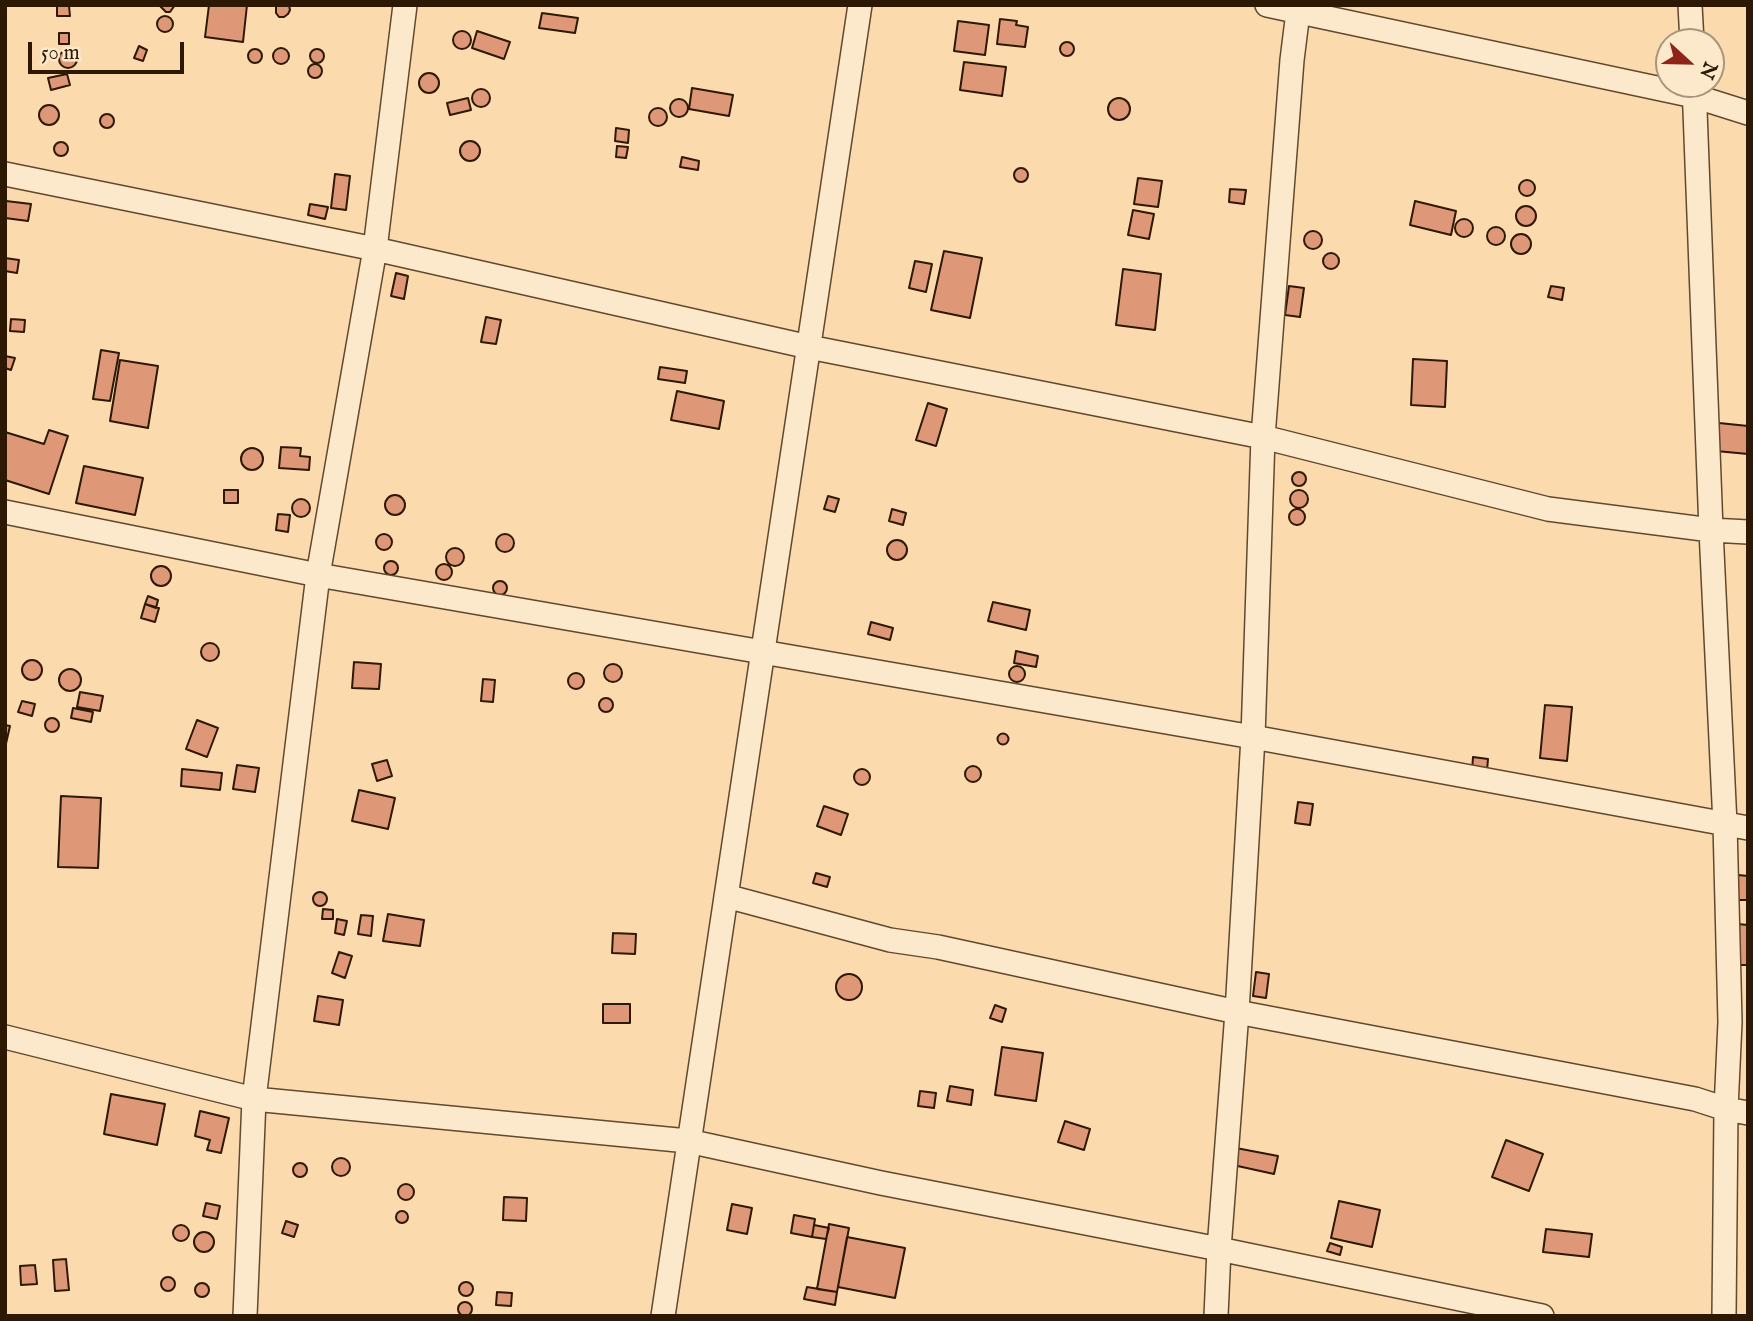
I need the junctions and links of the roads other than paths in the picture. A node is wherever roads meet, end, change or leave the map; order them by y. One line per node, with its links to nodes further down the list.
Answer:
1 (405, 5): 12 (street)
2 (860, 5): 13 (street)
3 (1267, 5): 5 (street)
4 (1690, 5): 6 (street)
5 (1298, 12): 7 (street); 14 (street)
6 (1691, 28)
7 (1655, 82)
8 (1694, 98): 16 (street)
9 (1713, 98): 10 (street)
10 (1748, 113)
11 (5, 174): 12 (street)
12 (375, 249): 13 (street); 18 (street)
13 (809, 347): 14 (street); 19 (street)
14 (1263, 437): 16 (street); 20 (street)
15 (5, 512): 18 (street)
16 (1711, 530): 17 (street); 21 (street)
17 (1748, 532)
18 (317, 575): 19 (street); 26 (street)
19 (763, 653): 20 (street); 23 (street)
20 (1253, 737): 21 (street); 24 (street)
21 (1725, 824): 22 (street); 27 (street)
22 (1748, 828)
23 (726, 896): 24 (street); 28 (street)
24 (1237, 1012): 27 (street); 29 (street)
25 (5, 1037): 26 (street)
26 (254, 1099): 28 (street); 30 (street)
27 (1737, 1111): 34 (street)
28 (688, 1141): 29 (street); 31 (street)
29 (1219, 1249): 32 (street); 33 (street)
30 (245, 1316)
31 (663, 1316)
32 (1216, 1316)
33 (1542, 1316)
34 (1724, 1316)

